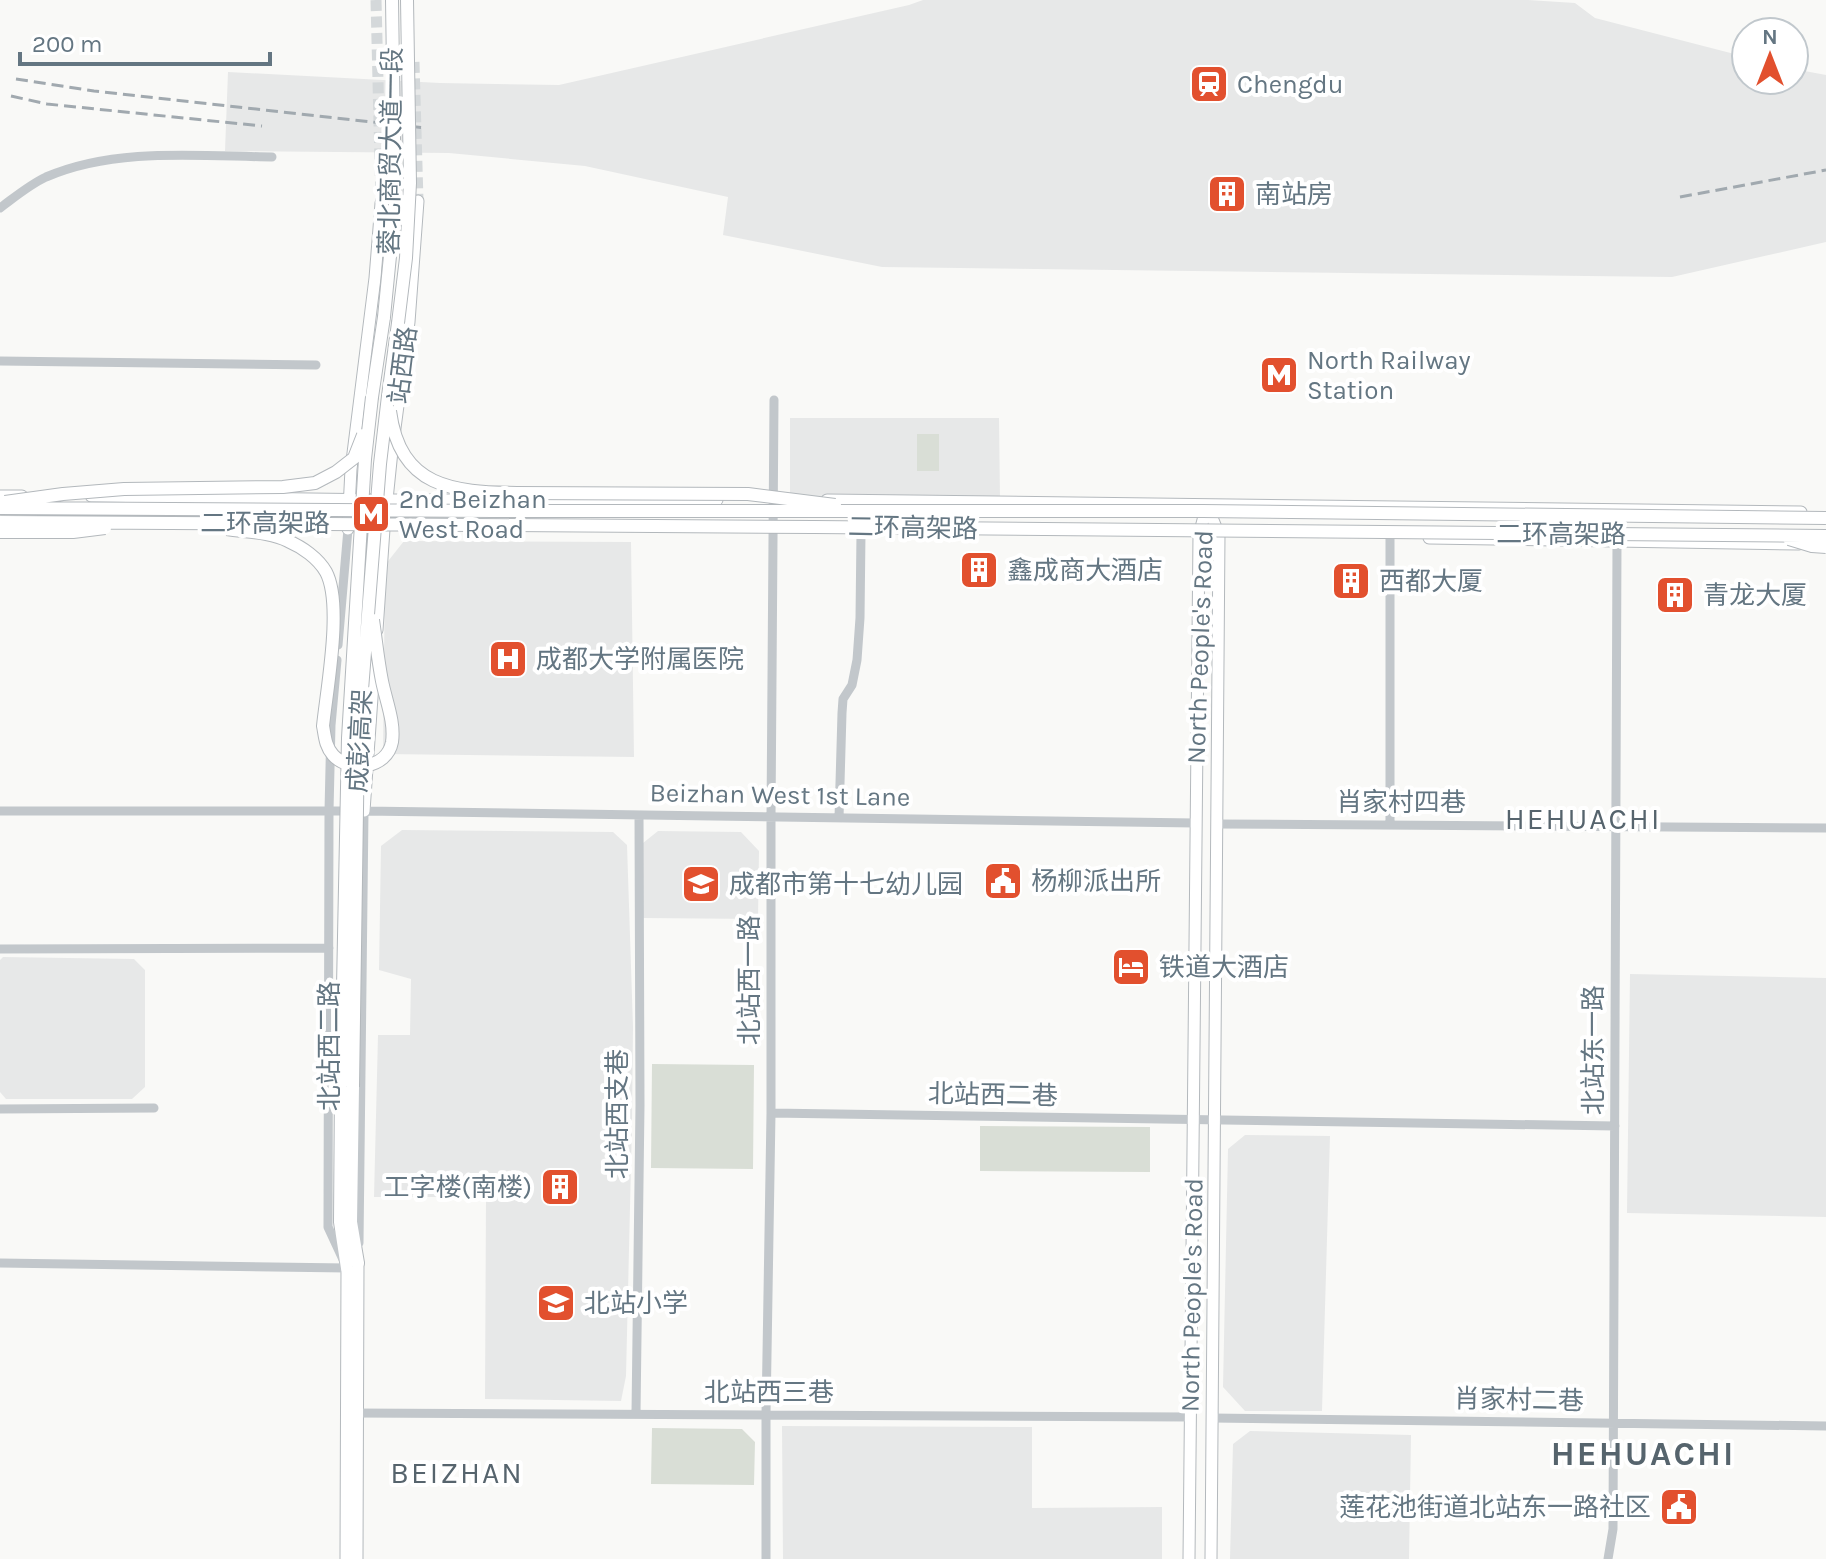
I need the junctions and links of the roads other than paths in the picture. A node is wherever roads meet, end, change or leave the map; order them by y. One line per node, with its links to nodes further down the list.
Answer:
1 (392, 0): 10 (highway, 蓉北商贸大道一段, bridge)
2 (407, 0): 9 (highway, 蓉北商贸大道一段, bridge)
3 (272, 157): 6 (street)
4 (418, 201): 14 (main road, 站西路)
5 (381, 203): 13 (main road, 站西路)
6 (0, 208)
7 (0, 361): 8 (street)
8 (316, 365)
9 (388, 396): 18 (highway, bridge); 33 (highway, 成彭高架, bridge)
10 (372, 397): 17 (highway, bridge); 47 (highway, 成彭高架, bridge)
11 (774, 400): 15 (street, 北站西一路)
12 (0, 496): 13 (main road)
13 (349, 500): 14 (main road); 22 (main road, 站西路)
14 (387, 500): 15 (main road); 23 (main road, 站西路)
15 (773, 500): 16 (main road); 24 (street, 北站西一路)
16 (1207, 505): 19 (main road); 26 (main road, North People's Road); 27 (main road, North People's Road)
17 (0, 506): 18 (highway, 二环高架路, bridge)
18 (884, 512): 19 (highway, 二环高架路, bridge)
19 (1826, 515)
20 (172, 522): 21 (highway, 二环高架路, bridge); 28 (highway, 二环高架路, bridge); 33 (highway, bridge)
21 (0, 527): 22 (main road)
22 (348, 529): 23 (main road); 35 (street, 北站西二路)
23 (384, 529): 24 (main road); 36 (main road, 北站西二路)
24 (773, 532): 25 (main road); 38 (street, 北站西一路)
25 (861, 533): 26 (main road); 39 (street)
26 (1199, 535): 27 (main road); 40 (main road, North People's Road)
27 (1219, 535): 30 (main road); 41 (main road, North People's Road)
28 (1779, 535): 29 (highway, 二环高架路, bridge); 32 (highway, bridge)
29 (1826, 536)
30 (1390, 538): 31 (main road); 42 (street)
31 (1617, 541): 32 (main road); 43 (street, 北站东一路)
32 (1826, 546)
33 (369, 596): 47 (highway, 成彭高架, bridge)
34 (0, 811): 35 (street, Beizhan West 1st Lane)
35 (329, 811): 36 (street, Beizhan West 1st Lane); 45 (street, 北站西二路)
36 (364, 811): 37 (street, Beizhan West 1st Lane); 55 (street, 北站西二路)
37 (639, 815): 38 (street, Beizhan West 1st Lane); 57 (street, 北站西支巷)
38 (771, 817): 39 (street, Beizhan West 1st Lane); 50 (street, 北站西一路)
39 (839, 818): 40 (street, Beizhan West 1st Lane)
40 (1195, 823): 51 (main road, North People's Road)
41 (1217, 824): 42 (street, 肖家村四巷); 52 (main road, North People's Road)
42 (1390, 824): 43 (street, 肖家村四巷)
43 (1616, 825): 44 (street, 肖家村四巷); 53 (street, 北站东一路)
44 (1826, 828)
45 (329, 948): 46 (street); 55 (street, 北站西二路)
46 (0, 949)
47 (347, 1086): 55 (highway)
48 (154, 1108): 49 (street)
49 (0, 1109)
50 (771, 1113): 51 (street, 北站西二巷); 58 (street, 北站西一路)
51 (1194, 1120): 52 (street, 北站西二巷); 59 (main road, North People's Road)
52 (1214, 1120): 53 (street, 北站西二巷); 60 (main road, North People's Road)
53 (1615, 1126): 61 (street, 北站东一路)
54 (0, 1263): 55 (street)
55 (352, 1266): 56 (main road, 北站西二路)
56 (353, 1413): 57 (street, 北站西三巷); 63 (main road, 北站西二路); 64 (main road, 北站西二路)
57 (636, 1413): 58 (street, 北站西三巷)
58 (766, 1414): 59 (street, 北站西三巷); 65 (street, 北站西一路)
59 (1190, 1417): 66 (main road, North People's Road)
60 (1212, 1418): 61 (street, 肖家村二巷); 67 (main road, North People's Road)
61 (1612, 1423): 62 (street, 肖家村二巷); 68 (street, 北站东一路)
62 (1826, 1426)
63 (346, 1559)
64 (357, 1559)
65 (766, 1559)
66 (1189, 1559)
67 (1211, 1559)
68 (1608, 1559)

